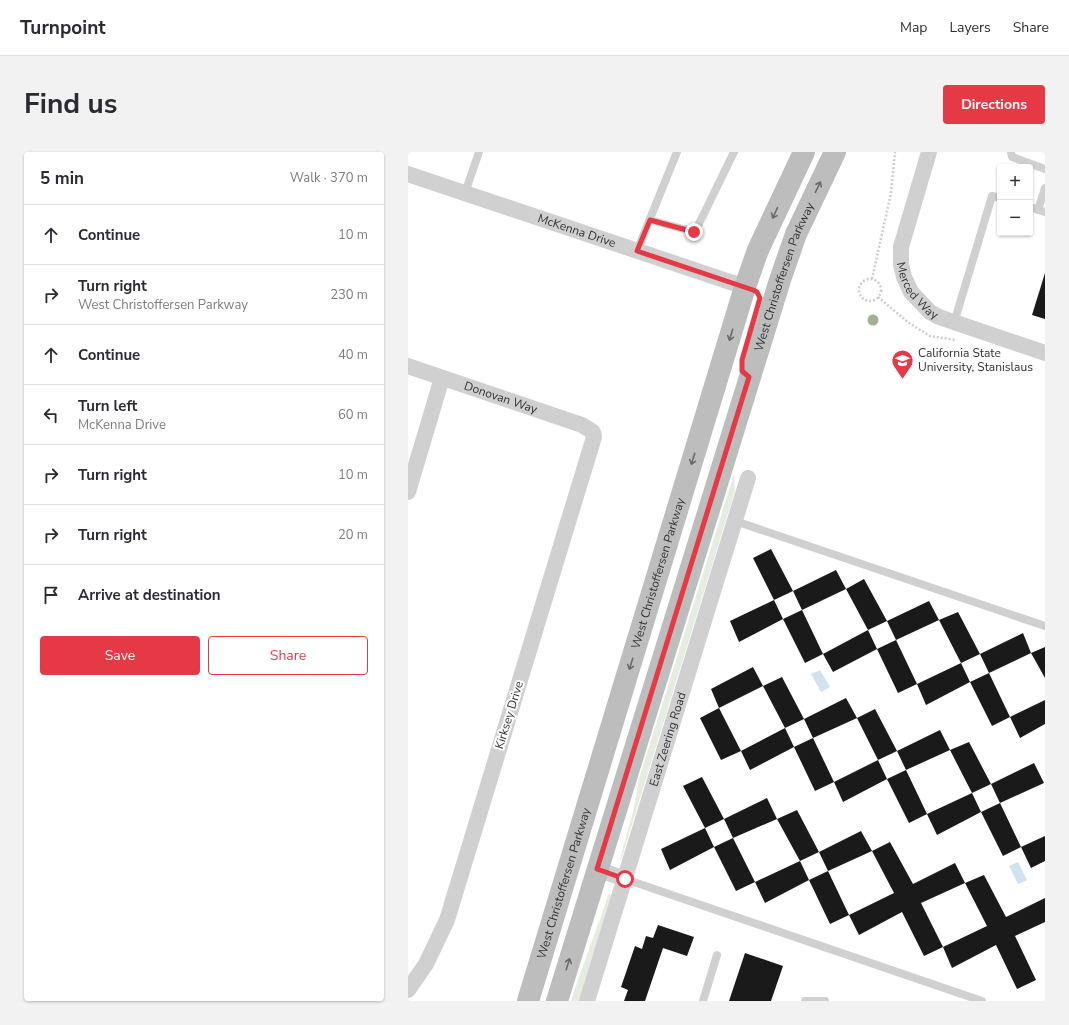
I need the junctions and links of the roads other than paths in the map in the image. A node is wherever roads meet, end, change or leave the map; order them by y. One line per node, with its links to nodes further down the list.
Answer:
1 (479, 152): 11 (lane)
2 (677, 152): 14 (lane)
3 (734, 152): 14 (lane)
4 (804, 152): 16 (street, West Christoffersen Parkway, one-way to 16)
5 (835, 152): 20 (street, West Christoffersen Parkway, one-way to 5)
6 (929, 152): 17 (street, Merced Way)
7 (1011, 152): 8 (lane)
8 (1045, 169)
9 (408, 174): 11 (street, McKenna Drive)
10 (1045, 188): 13 (lane)
11 (464, 193): 15 (street, McKenna Drive)
12 (997, 197): 17 (lane)
13 (1038, 209)
14 (650, 220): 15 (lane)
15 (637, 251): 16 (street, McKenna Drive)
16 (745, 287): 20 (street); 31 (street, West Christoffersen Parkway, one-way to 31)
17 (954, 323): 18 (street, Merced Way)
18 (1045, 353)
19 (408, 366): 21 (street, Donovan Way)
20 (749, 377): 27 (street, West Christoffersen Parkway)
21 (442, 378): 22 (street, Donovan Way); 24 (street)
22 (593, 432): 30 (street, Kirksey Drive)
23 (748, 478): 25 (street, East Zeering Road)
24 (408, 492)
25 (735, 521): 26 (lane); 28 (street, East Zeering Road)
26 (1045, 626)
27 (597, 869): 28 (street); 32 (street, West Christoffersen Parkway, one-way to 27)
28 (625, 879): 33 (street, East Zeering Road); 37 (lane)
29 (717, 955): 34 (lane)
30 (408, 990)
31 (528, 1001)
32 (557, 1001)
33 (587, 1001)
34 (703, 1001)
35 (805, 1001): 36 (lane)
36 (825, 1001)
37 (982, 1001)

